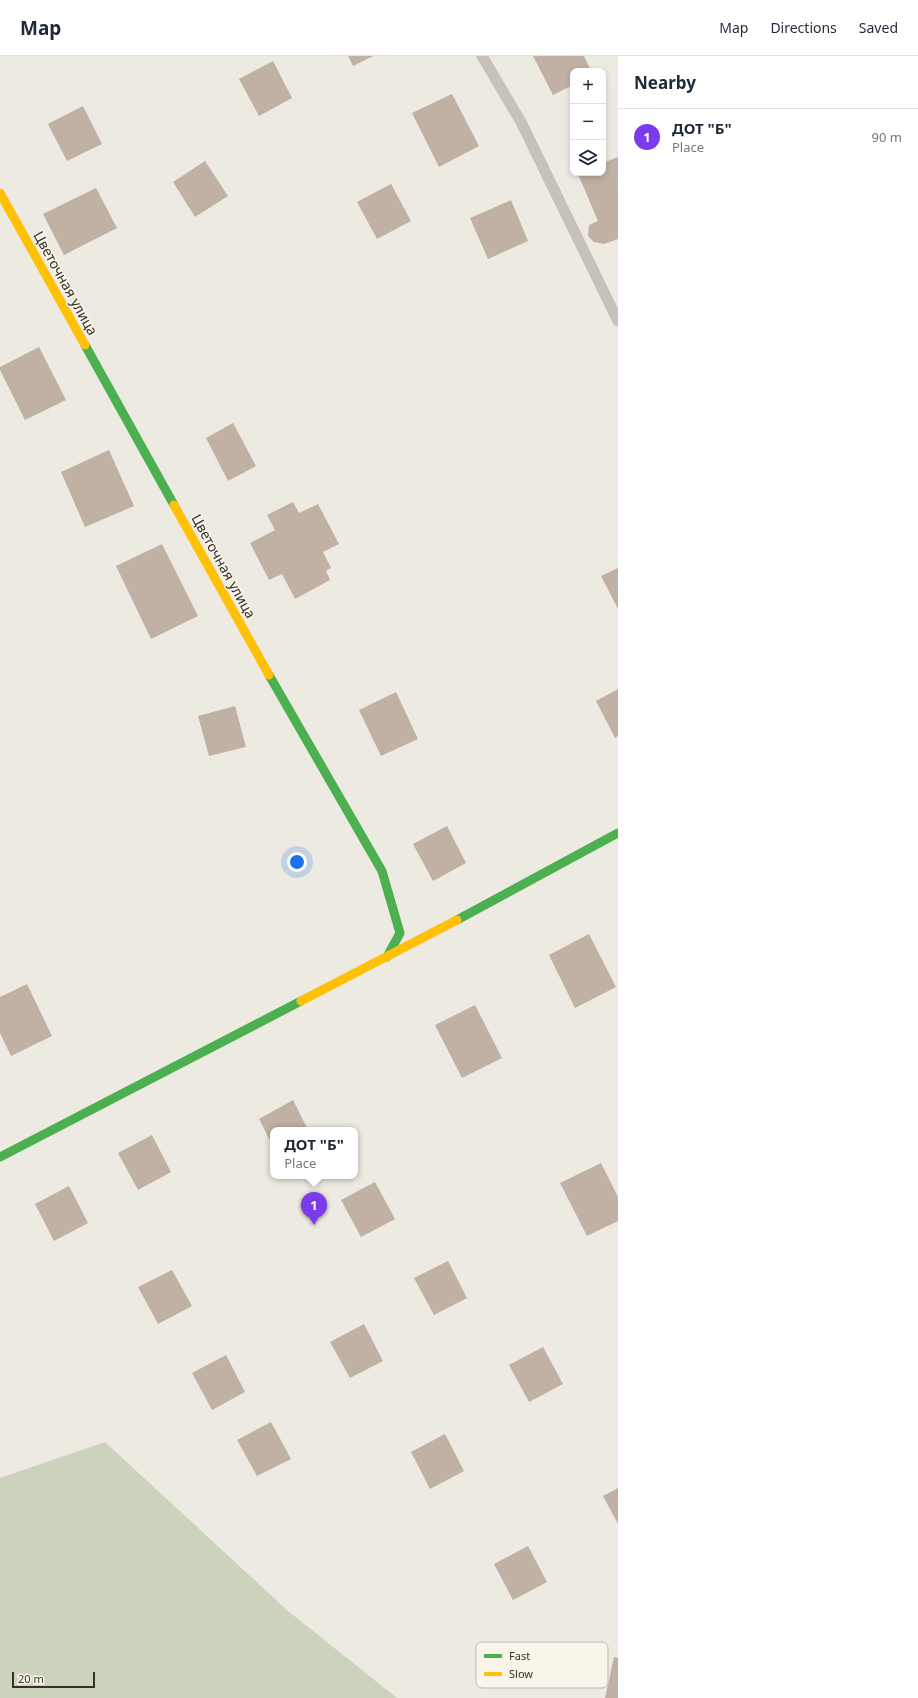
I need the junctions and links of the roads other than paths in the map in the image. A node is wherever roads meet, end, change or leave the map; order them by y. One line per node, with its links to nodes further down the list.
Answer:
1 (482, 56): 3 (lane)
2 (0, 192): 5 (street, Цветочная улица)
3 (618, 321)
4 (618, 833): 5 (street)
5 (388, 957): 6 (street)
6 (0, 1157)

